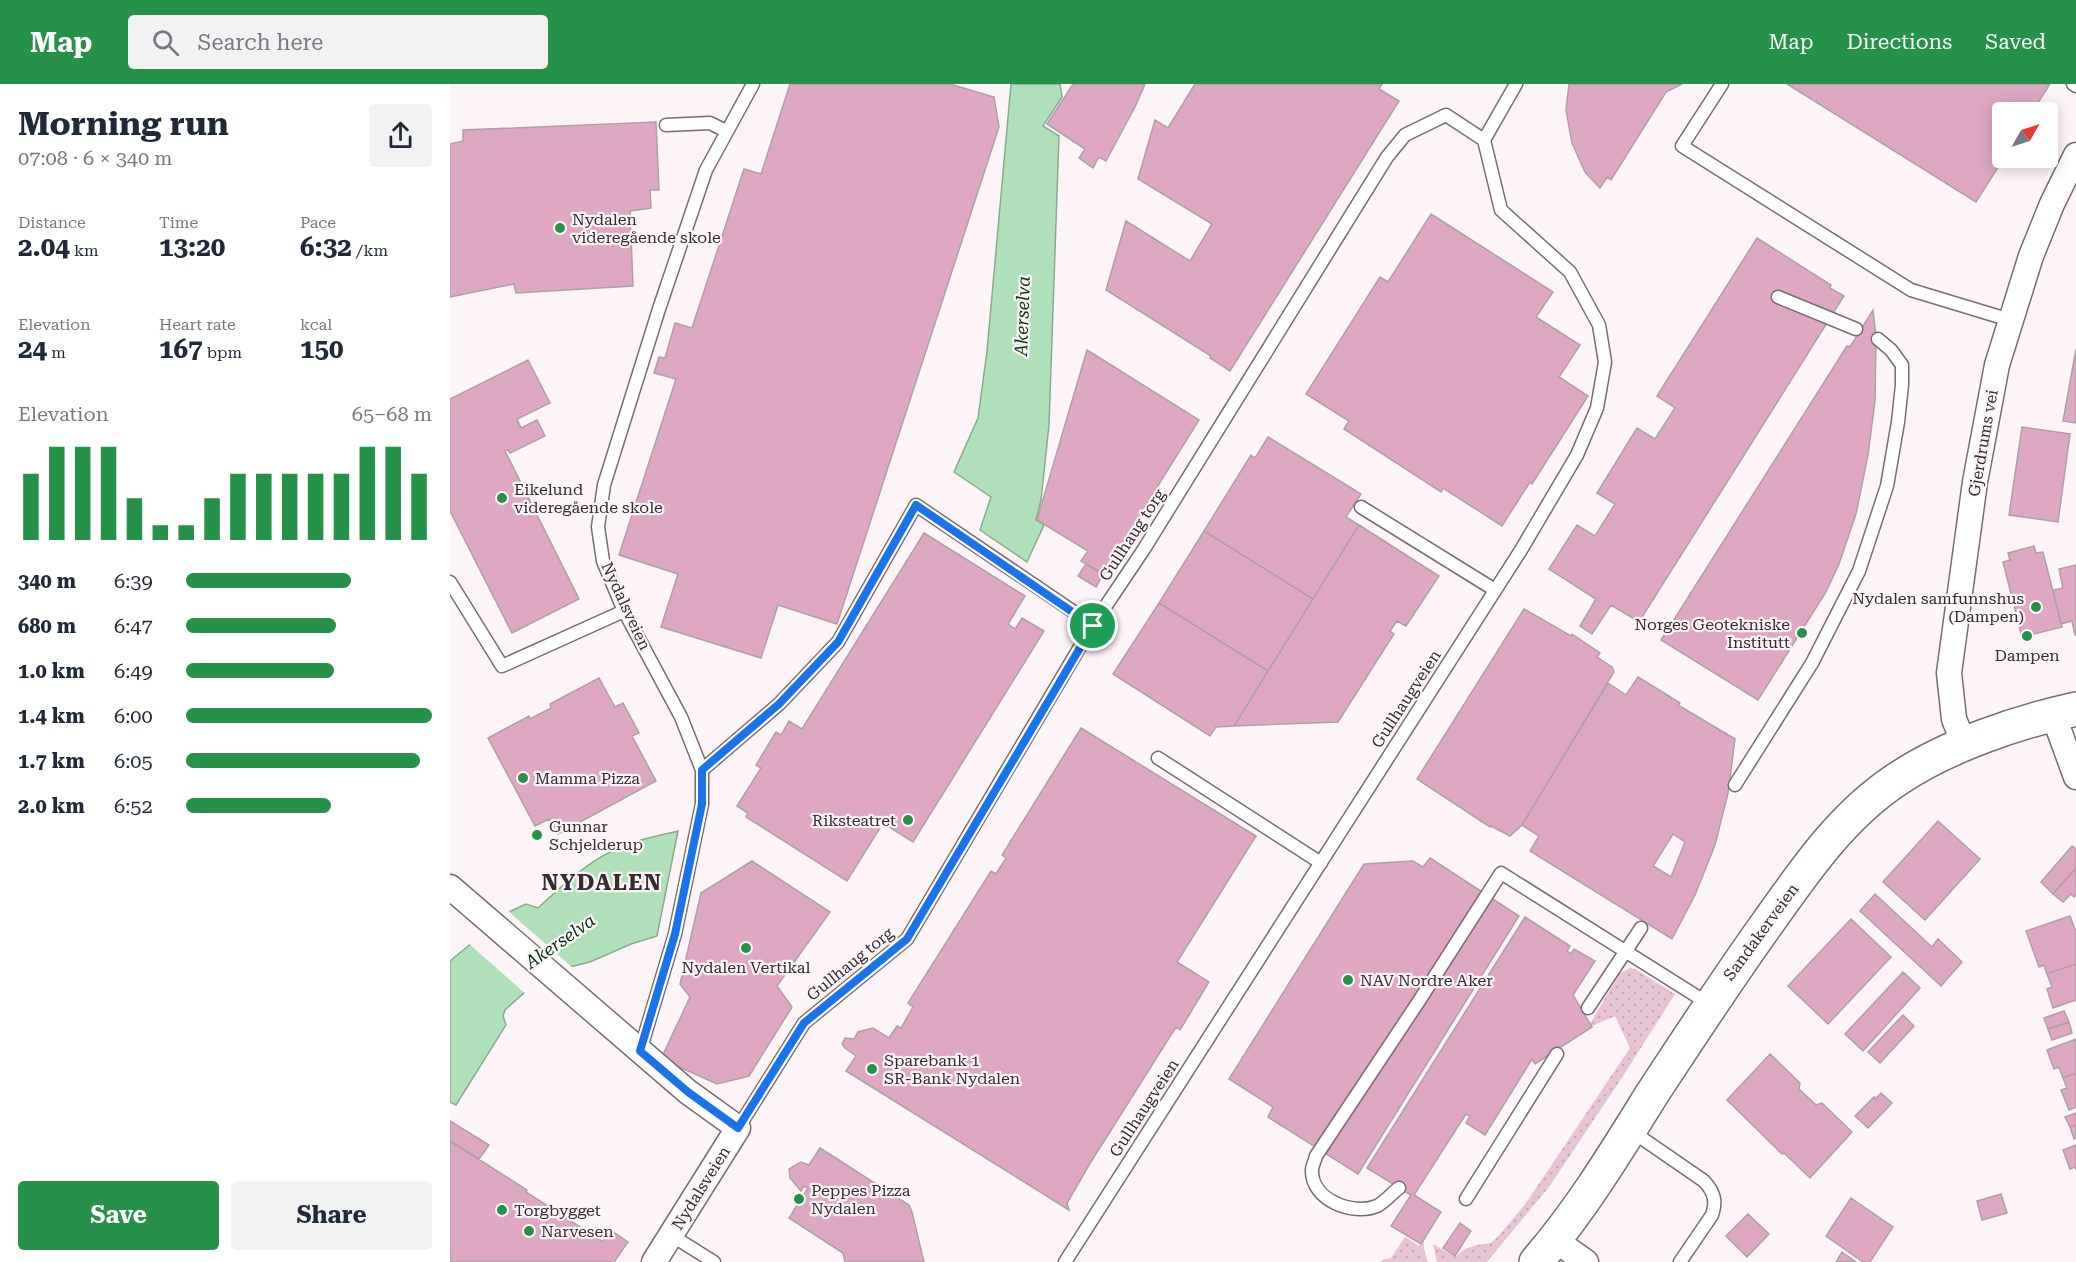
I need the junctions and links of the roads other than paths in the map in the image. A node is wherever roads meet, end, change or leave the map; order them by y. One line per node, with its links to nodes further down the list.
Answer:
1 (753, 84): 5 (lane, Nydalsveien)
2 (1516, 84): 6 (lane)
3 (1722, 84): 9 (lane)
4 (666, 125): 5 (lane)
5 (726, 131): 15 (lane, Nydalsveien)
6 (1484, 140): 14 (lane, Gullhaugveien); 16 (lane, Gullhaug torg)
7 (2076, 155): 9 (street, Gjerdrums vei)
8 (1778, 297): 10 (lane)
9 (2010, 320): 18 (street, Gjerdrums vei)
10 (1856, 329)
11 (1878, 339): 22 (lane)
12 (1361, 507): 14 (lane)
13 (450, 582): 15 (lane)
14 (1495, 590): 23 (lane, Gullhaugveien)
15 (624, 611): 20 (lane, Nydalsveien)
16 (1093, 626): 20 (lane); 31 (lane, Gullhaug torg)
17 (2065, 711): 18 (street, Sandakerveien); 21 (street)
18 (1964, 744): 27 (street, Sandakerveien)
19 (1158, 758): 23 (lane)
20 (702, 770): 29 (lane, Nydalsveien)
21 (2076, 777)
22 (1735, 785)
23 (1321, 863): 39 (lane, Gullhaugveien)
24 (450, 887): 29 (street, Nydalsveien)
25 (1641, 928): 26 (lane)
26 (1626, 951): 27 (lane); 28 (lane); 33 (lane)
27 (1710, 1005): 32 (street, Sandakerveien)
28 (1588, 1008)
29 (640, 1051): 31 (street, Nydalsveien)
30 (1557, 1054): 34 (lane)
31 (738, 1128): 35 (street, Nydalsveien)
32 (1629, 1130): 36 (street, Sandakerveien); 41 (lane)
33 (1399, 1188)
34 (1466, 1199)
35 (671, 1235): 37 (street, Nydalsveien); 38 (lane)
36 (1546, 1251): 40 (street)
37 (654, 1262)
38 (714, 1262)
39 (1065, 1262)
40 (1586, 1262)
41 (1680, 1262)

